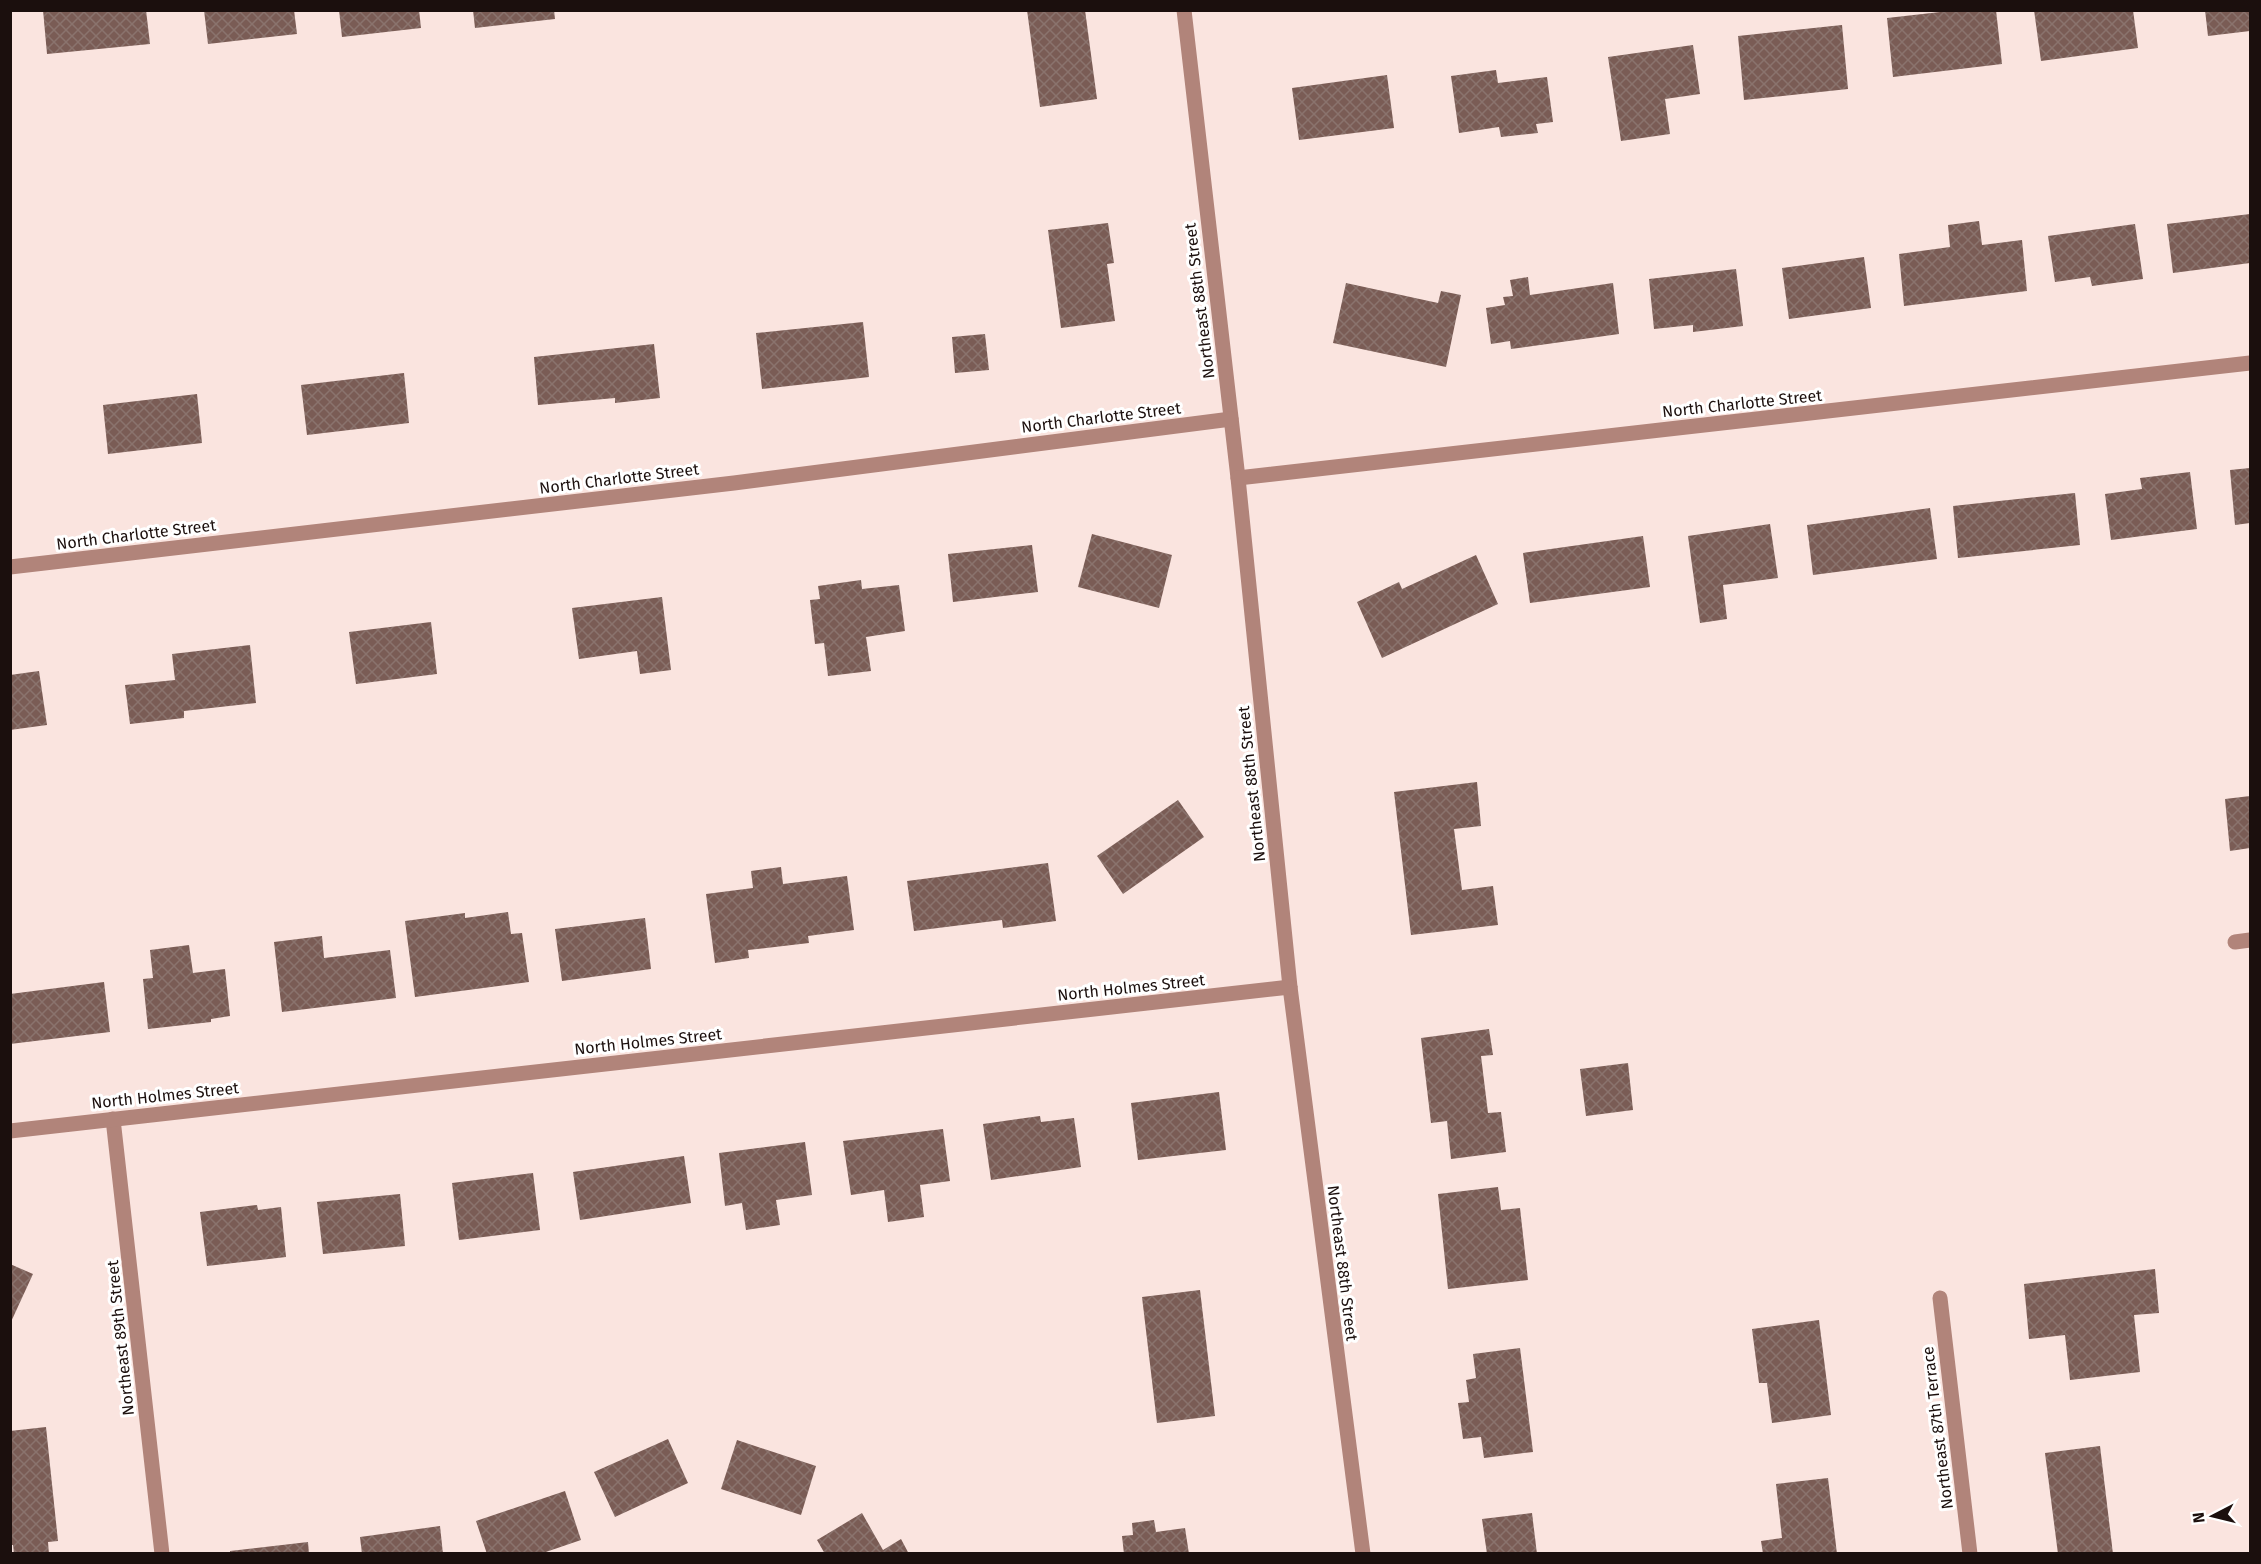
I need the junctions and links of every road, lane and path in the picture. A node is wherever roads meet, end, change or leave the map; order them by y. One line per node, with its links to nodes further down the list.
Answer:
1 (1184, 10): 3 (street, Northeast 88th Street)
2 (2250, 363): 4 (street, North Charlotte Street)
3 (1231, 418): 4 (street, Northeast 88th Street); 5 (street, North Charlotte Street)
4 (1238, 478): 6 (street, Northeast 88th Street)
5 (10, 567)
6 (1290, 987): 7 (street, North Holmes Street); 11 (street, Northeast 88th Street)
7 (114, 1119): 8 (street, North Holmes Street); 10 (street, Northeast 89th Street)
8 (10, 1131)
9 (1940, 1298): 12 (street, Northeast 87th Terrace)
10 (162, 1554)
11 (1363, 1554)
12 (1970, 1554)

